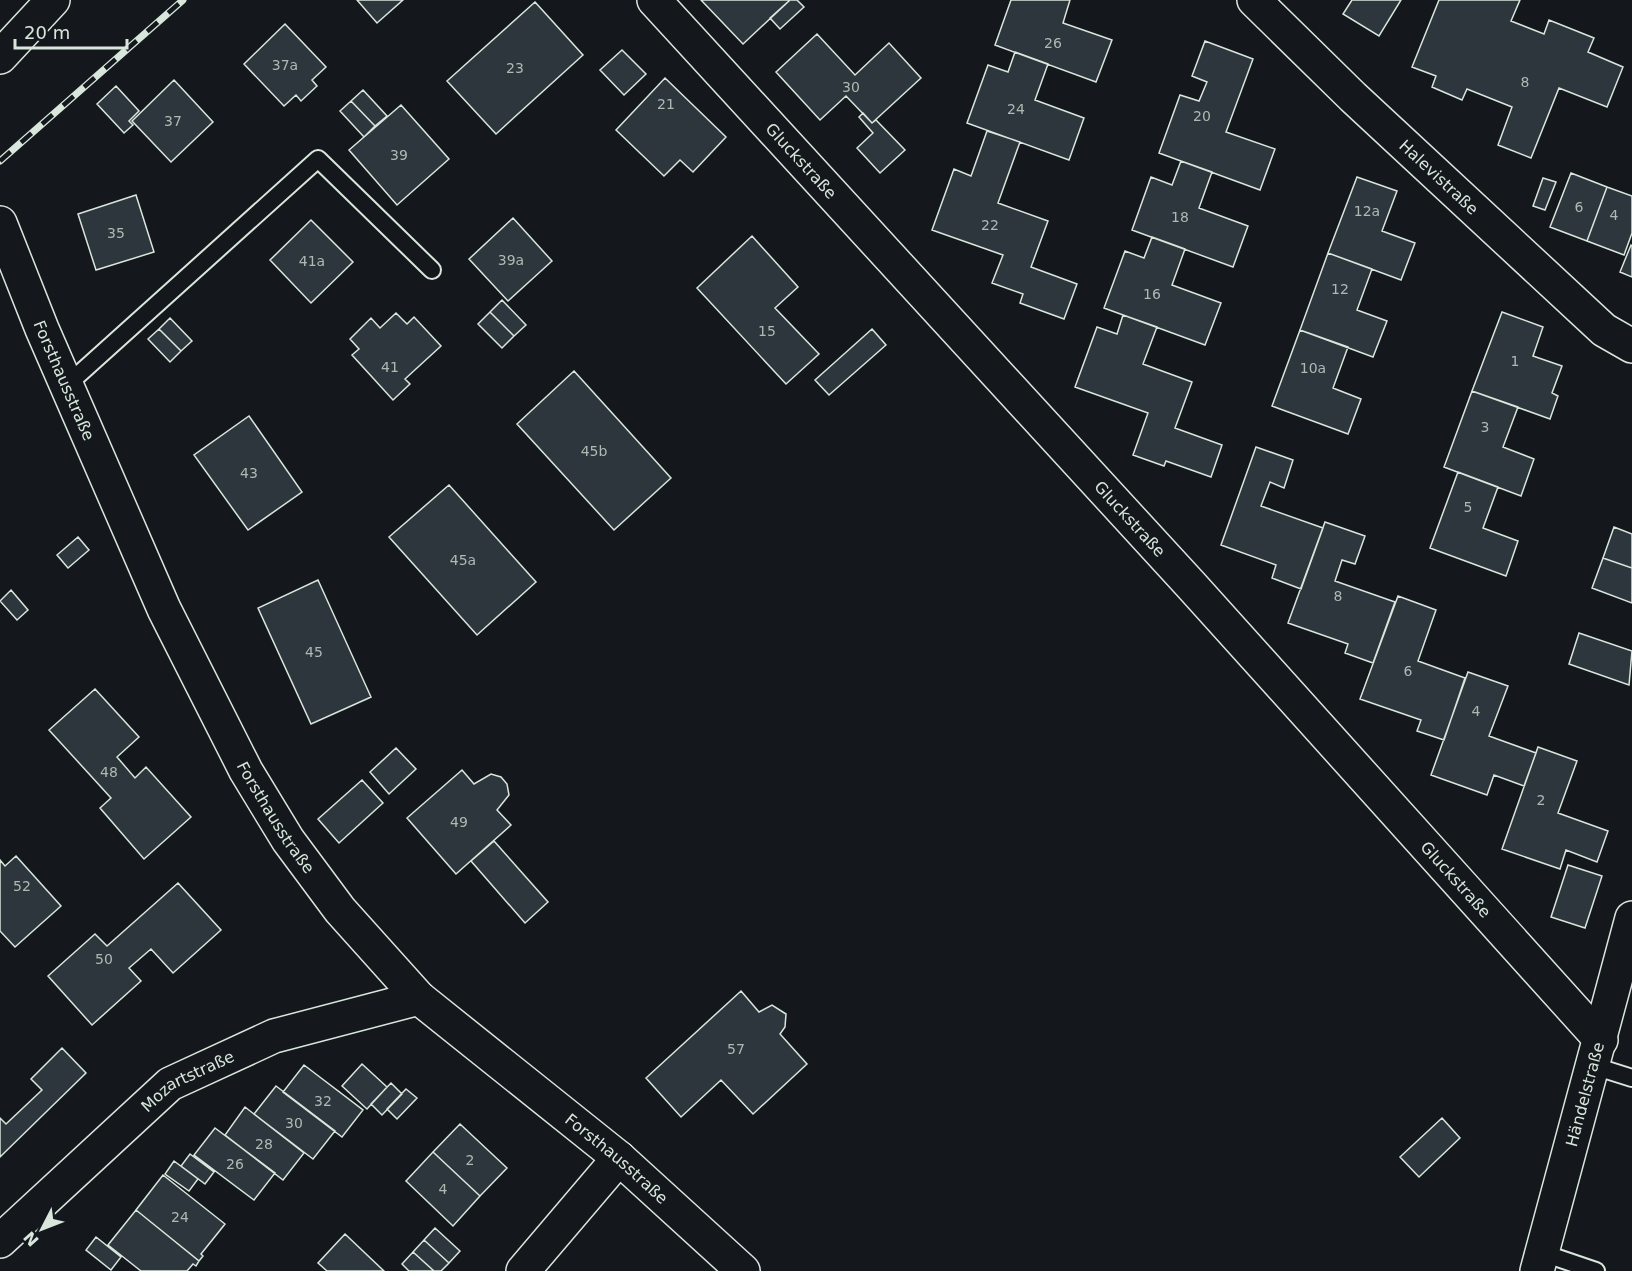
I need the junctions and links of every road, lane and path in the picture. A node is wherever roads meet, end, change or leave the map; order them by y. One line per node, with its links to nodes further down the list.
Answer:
1 (53, 0): 4 (street)
2 (654, 0): 12 (street, Gluckstraße)
3 (1254, 0): 7 (street, Halevistraße)
4 (0, 57)
5 (0, 223): 8 (street, Forsthausstraße)
6 (432, 270): 8 (lane)
7 (1632, 346)
8 (67, 385): 11 (street, Forsthausstraße)
9 (1632, 918): 10 (street, Händelstraße)
10 (1628, 951): 12 (street, Händelstraße)
11 (419, 998): 14 (street, Forsthausstraße); 15 (street, Mozartstraße)
12 (1598, 1053): 13 (lane); 16 (street, Händelstraße)
13 (1632, 1078)
14 (619, 1158): 17 (street); 18 (street, Forsthausstraße)
15 (0, 1241)
16 (1540, 1262): 19 (lane)
17 (523, 1271)
18 (742, 1271)
19 (1596, 1271)

